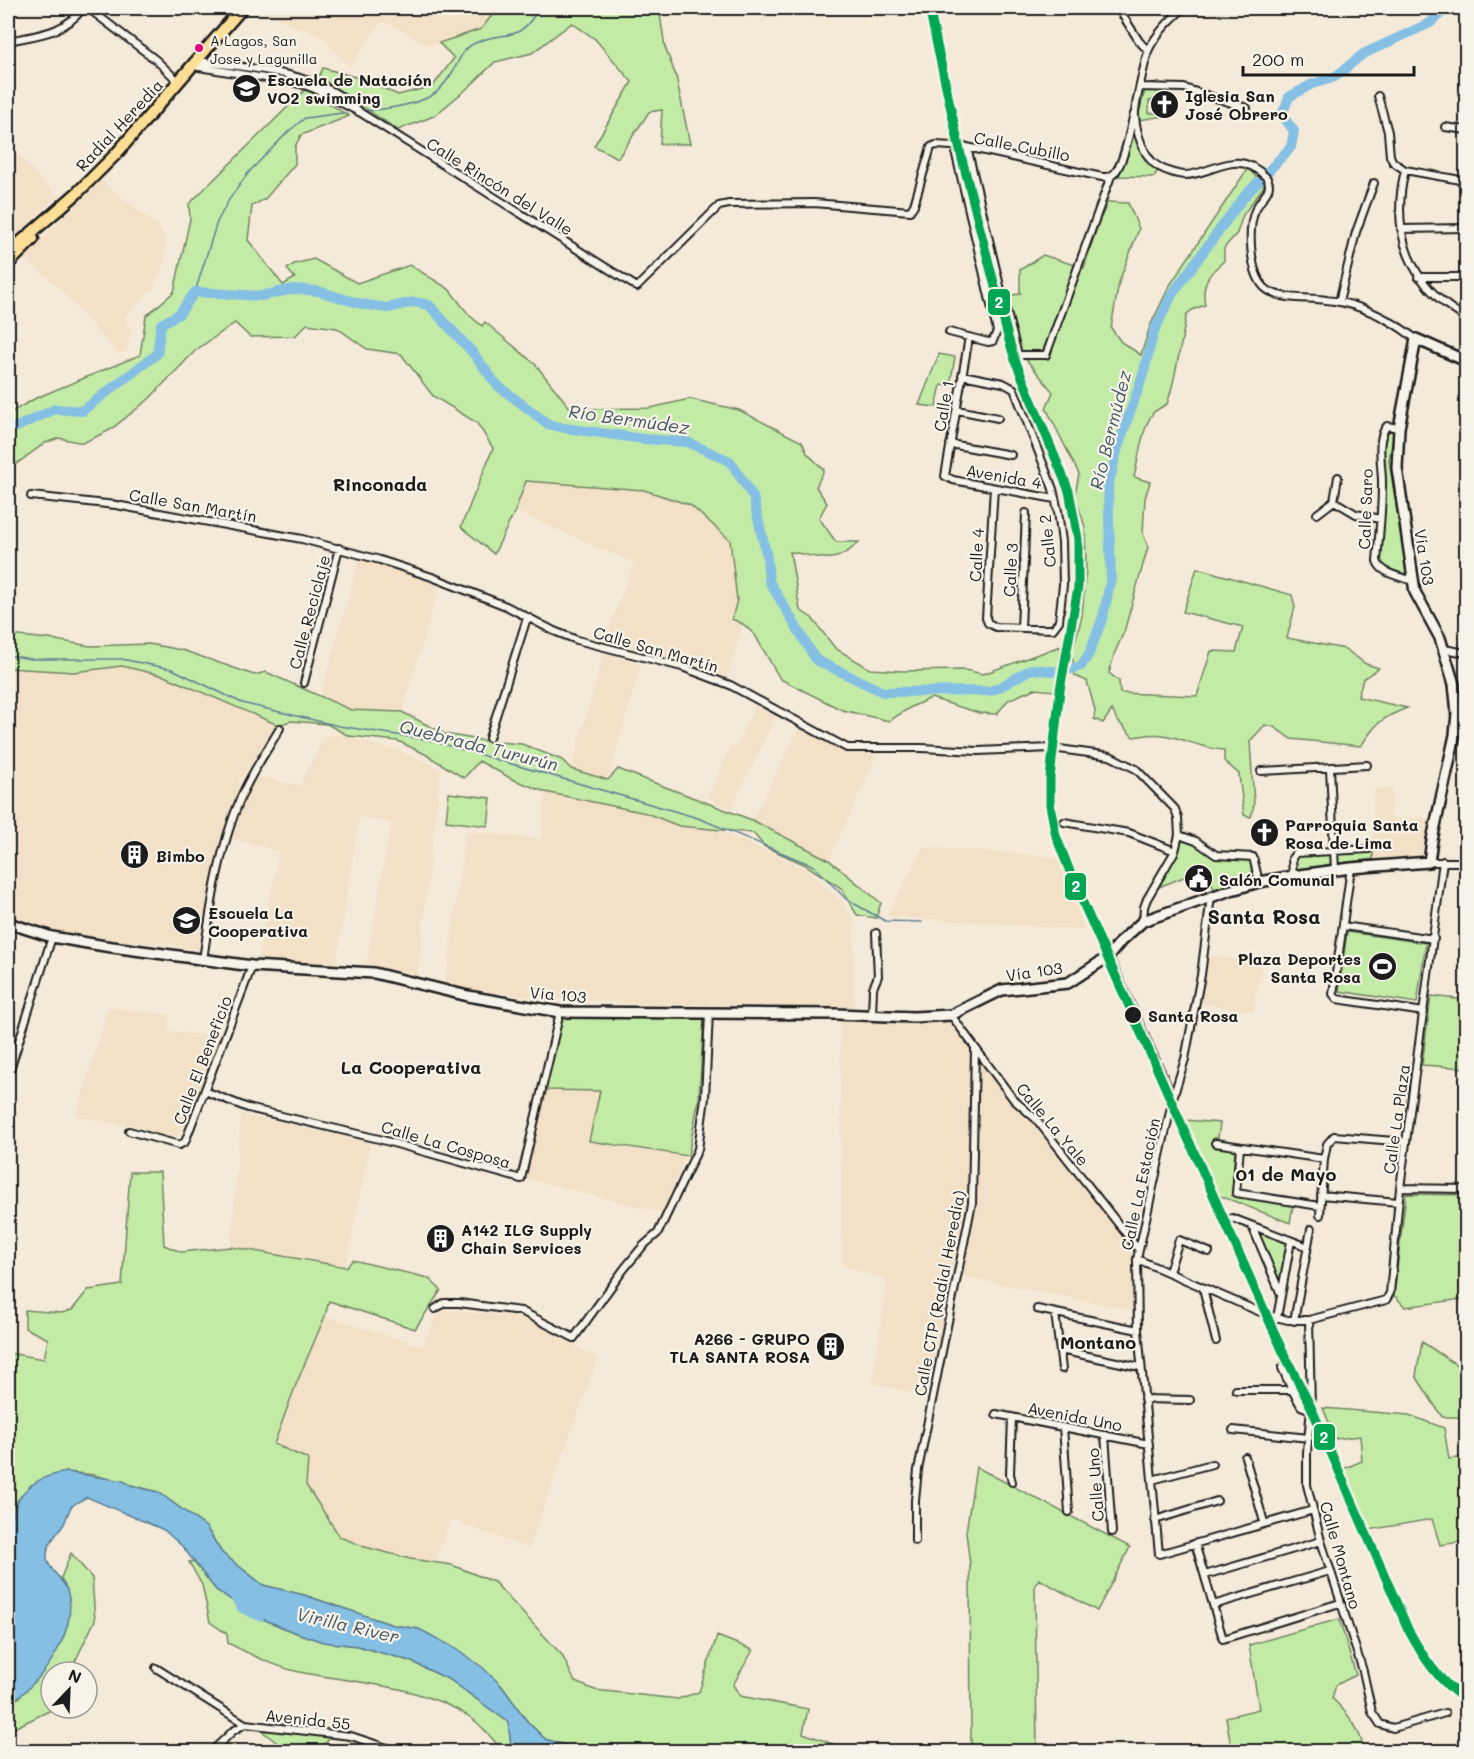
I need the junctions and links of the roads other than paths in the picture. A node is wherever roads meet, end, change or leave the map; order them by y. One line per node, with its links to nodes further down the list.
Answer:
1 (83, 8): 6 (street)
2 (88, 8): 9 (street)
3 (242, 8): 8 (main road, Radial Heredia)
4 (1118, 8): 7 (street)
5 (1184, 8): 7 (street)
6 (8, 41)
7 (1148, 51): 10 (street)
8 (195, 63): 9 (main road, Radial Heredia); 16 (street, Calle Rincón del Valle)
9 (179, 82): 21 (main road, Radial Heredia)
10 (1141, 87): 12 (street); 13 (street)
11 (1378, 96): 17 (street)
12 (1247, 108)
13 (1134, 113): 18 (street); 28 (street)
14 (1445, 128): 15 (street)
15 (1467, 130)
16 (967, 147): 18 (street, Calle Cubillo); 18 (street); 31 (street, Calle Cubillo)
17 (1405, 170): 19 (street); 23 (street)
18 (1111, 176)
19 (1467, 181)
20 (1374, 183): 28 (street)
21 (76, 194): 24 (main road, Radial Heredia); 25 (main road)
22 (1467, 228): 23 (street)
23 (1401, 229): 26 (street)
24 (8, 252)
25 (8, 264)
26 (1418, 277): 27 (street); 29 (street)
27 (1467, 277)
28 (1339, 302): 32 (street)
29 (1467, 318)
30 (949, 332): 31 (street, Calle Cubillo)
31 (969, 337): 34 (street, Calle 1)
32 (1416, 339): 33 (main road); 37 (main road, Vía 103)
33 (1467, 361)
34 (962, 375): 35 (street, Calle 1); 44 (street, Calle 2)
35 (957, 410): 36 (street); 38 (street, Calle 1)
36 (998, 418)
37 (1399, 428): 48 (street, Calle Saro); 50 (main road, Vía 103)
38 (950, 444): 39 (street); 41 (street, Calle 1)
39 (1011, 455)
40 (1338, 477): 45 (street)
41 (948, 478): 42 (street, Avenida 4)
42 (994, 488): 44 (street, Avenida 4); 52 (street, Calle 4)
43 (31, 496): 49 (street, Calle San Martín)
44 (1056, 499): 52 (street, Calle 2)
45 (1334, 501): 47 (street); 48 (street)
46 (1026, 513): 52 (street, Calle 3)
47 (1317, 514)
48 (1380, 519): 50 (street, Calle Saro)
49 (339, 548): 51 (street, Calle San Martín); 55 (street, Calle Reciclaje)
50 (1414, 581): 53 (main road, Vía 103)
51 (527, 618): 57 (street); 62 (street, Calle San Martín)
52 (1021, 627)
53 (1444, 649): 54 (street); 67 (main road, Vía 103)
54 (1467, 653)
55 (304, 683)
56 (280, 728): 82 (street)
57 (489, 738)
58 (1367, 765): 59 (street)
59 (1330, 768): 60 (street); 65 (street)
60 (1261, 771)
61 (1064, 822): 64 (street)
62 (1179, 835): 64 (street, Calle San Martín); 72 (street)
63 (1369, 849): 65 (street)
64 (1175, 851): 74 (street, Calle San Martín)
65 (1333, 851): 70 (street); 71 (street)
66 (1443, 861): 67 (street); 68 (street); 80 (street, Calle La Plaza)
67 (1429, 862): 69 (main road, Vía 103)
68 (1467, 862)
69 (1351, 868): 70 (main road, Vía 103); 76 (street)
70 (1335, 870): 71 (main road, Vía 103)
71 (1293, 876): 72 (main road, Vía 103)
72 (1259, 882): 73 (main road, Vía 103)
73 (1211, 896): 74 (main road, Vía 103); 92 (street, Calle La Estación)
74 (1143, 921): 81 (main road, Vía 103)
75 (8, 923): 79 (main road, Vía 103)
76 (1343, 926): 80 (street); 85 (street)
77 (8, 928): 79 (main road, Vía 103)
78 (876, 933): 87 (street)
79 (52, 937): 82 (main road, Vía 103); 90 (street)
80 (1434, 939): 85 (street, Calle La Plaza)
81 (1109, 956): 88 (main road, Vía 103); 91 (street)
82 (203, 960): 83 (main road, Vía 103)
83 (252, 966): 84 (main road, Vía 103); 93 (street, Calle El Beneficio)
84 (560, 1012): 86 (main road, Vía 103); 93 (street, Calle La Cosposa)
85 (1424, 1012): 96 (street, Calle La Plaza)
86 (709, 1013): 87 (main road, Vía 103); 119 (street)
87 (873, 1015): 88 (main road, Vía 103)
88 (951, 1015): 89 (street, Calle La Yale)
89 (975, 1049): 111 (street, Calle La Yale); 153 (street, Calle CTP (Radial Heredia))
90 (8, 1077)
91 (1164, 1078): 92 (street); 94 (street)
92 (1180, 1079): 94 (street, Calle La Estación)
93 (205, 1091): 95 (street, Calle El Beneficio)
94 (1173, 1098): 111 (street, Calle La Estación)
95 (129, 1131)
96 (1406, 1142): 99 (street); 100 (street, Calle La Plaza)
97 (1215, 1143): 98 (street)
98 (1240, 1147): 99 (street); 104 (street)
99 (1324, 1159): 102 (street)
100 (1400, 1188): 101 (street); 103 (street, Calle La Plaza)
101 (1467, 1189)
102 (1321, 1195): 103 (street); 104 (street)
103 (1398, 1202): 123 (street, Calle La Plaza)
104 (1320, 1206): 105 (street)
105 (1320, 1215)
106 (1232, 1218): 107 (street)
107 (1252, 1226): 109 (street); 116 (street)
108 (1311, 1229): 124 (street)
109 (1291, 1241): 110 (street); 115 (street)
110 (1303, 1245)
111 (1138, 1249): 113 (street, Calle La Estación)
112 (1209, 1252): 114 (street)
113 (1137, 1259): 114 (street); 125 (street, Calle La Estación)
114 (1169, 1272): 117 (street)
115 (1284, 1278): 116 (street); 118 (street)
116 (1275, 1280): 118 (street)
117 (1203, 1288): 122 (street); 126 (street)
118 (1281, 1293): 122 (street)
119 (435, 1309)
120 (1037, 1309): 121 (street)
121 (1055, 1313): 125 (street); 127 (street)
122 (1277, 1318): 124 (street)
123 (1308, 1320): 124 (street); 135 (street, Calle Montano)
124 (1294, 1321)
125 (1137, 1330): 128 (street, Calle La Estación)
126 (1216, 1341)
127 (1060, 1350): 128 (street); 130 (street)
128 (1140, 1367): 133 (street, Calle La Estación)
129 (1282, 1368): 132 (street)
130 (1062, 1369)
131 (1236, 1390): 132 (street)
132 (1292, 1390): 135 (street)
133 (1144, 1399): 134 (street); 142 (street, Calle La Estación)
134 (1190, 1400)
135 (1311, 1410): 141 (street, Calle Montano)
136 (996, 1414): 137 (street, Avenida Uno)
137 (1012, 1417): 138 (street, Avenida Uno); 146 (street)
138 (1063, 1427): 140 (street, Avenida Uno); 149 (street)
139 (1233, 1430): 141 (street)
140 (1105, 1435): 142 (street, Avenida Uno); 152 (street, Calle Uno)
141 (1309, 1438): 148 (street, Calle Montano)
142 (1149, 1444): 145 (street, Calle La Estación)
143 (1245, 1457): 151 (street)
144 (1212, 1464): 145 (street)
145 (1152, 1480): 150 (street, Calle La Estación)
146 (1012, 1482)
147 (1217, 1501): 150 (street)
148 (1312, 1510): 151 (street); 154 (street, Calle Montano)
149 (1069, 1512)
150 (1155, 1520): 155 (street, Calle La Estación)
151 (1264, 1522): 155 (street)
152 (1112, 1533)
153 (915, 1541)
154 (1321, 1541): 156 (street, Calle Montano); 157 (street)
155 (1196, 1543): 157 (street)
156 (1330, 1571): 158 (street, Calle Montano); 159 (street)
157 (1204, 1575): 159 (street)
158 (1340, 1603): 159 (street); 161 (street, Calle Montano)
159 (1213, 1605)
160 (156, 1668): 162 (street, Avenida 55)
161 (1445, 1713)
162 (245, 1724): 163 (street); 164 (street, Avenida 55)
163 (212, 1752)
164 (399, 1752)

